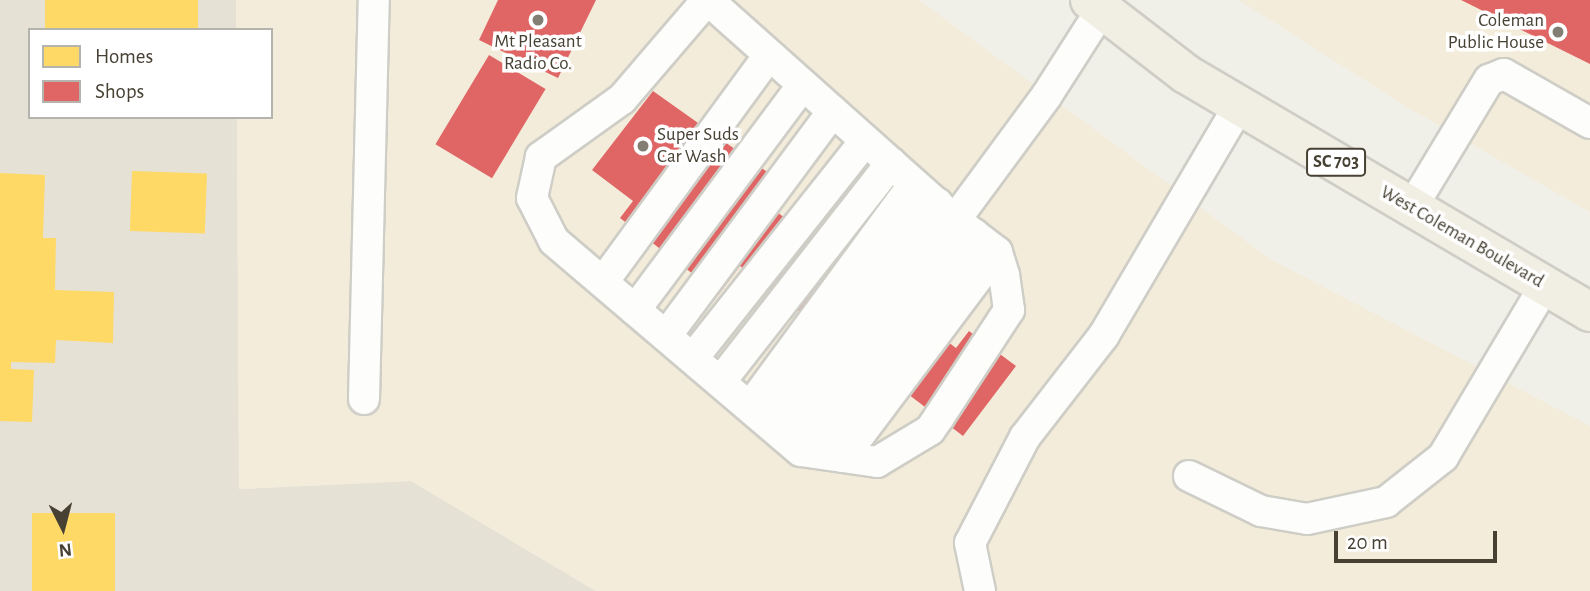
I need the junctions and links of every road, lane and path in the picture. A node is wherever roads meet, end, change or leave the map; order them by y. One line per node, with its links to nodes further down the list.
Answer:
1 (374, 0): 21 (lane)
2 (708, 0): 4 (lane); 14 (lane)
3 (1096, 5): 6 (main road, West Coleman Boulevard / SC 703); 13 (lane)
4 (769, 55): 5 (lane); 14 (lane)
5 (803, 85): 7 (lane); 16 (lane)
6 (1239, 106): 12 (main road, West Coleman Boulevard / SC 703); 24 (lane)
7 (833, 111): 9 (lane); 18 (lane)
8 (1590, 123): 12 (lane)
9 (864, 142): 10 (lane); 19 (lane)
10 (891, 163): 11 (lane); 20 (lane)
11 (914, 184): 13 (lane); 22 (lane)
12 (1412, 207): 15 (main road, West Coleman Boulevard / SC 703)
13 (966, 227): 22 (lane); 22 (lane); 22 (lane)
14 (603, 282): 16 (lane)
15 (1545, 285): 17 (main road, West Coleman Boulevard / SC 703); 23 (lane)
16 (635, 310): 18 (lane)
17 (1590, 311)
18 (666, 336): 19 (lane)
19 (693, 358): 20 (lane)
20 (720, 382): 22 (lane)
21 (364, 399)
22 (794, 437)
23 (1189, 476)
24 (980, 591)

